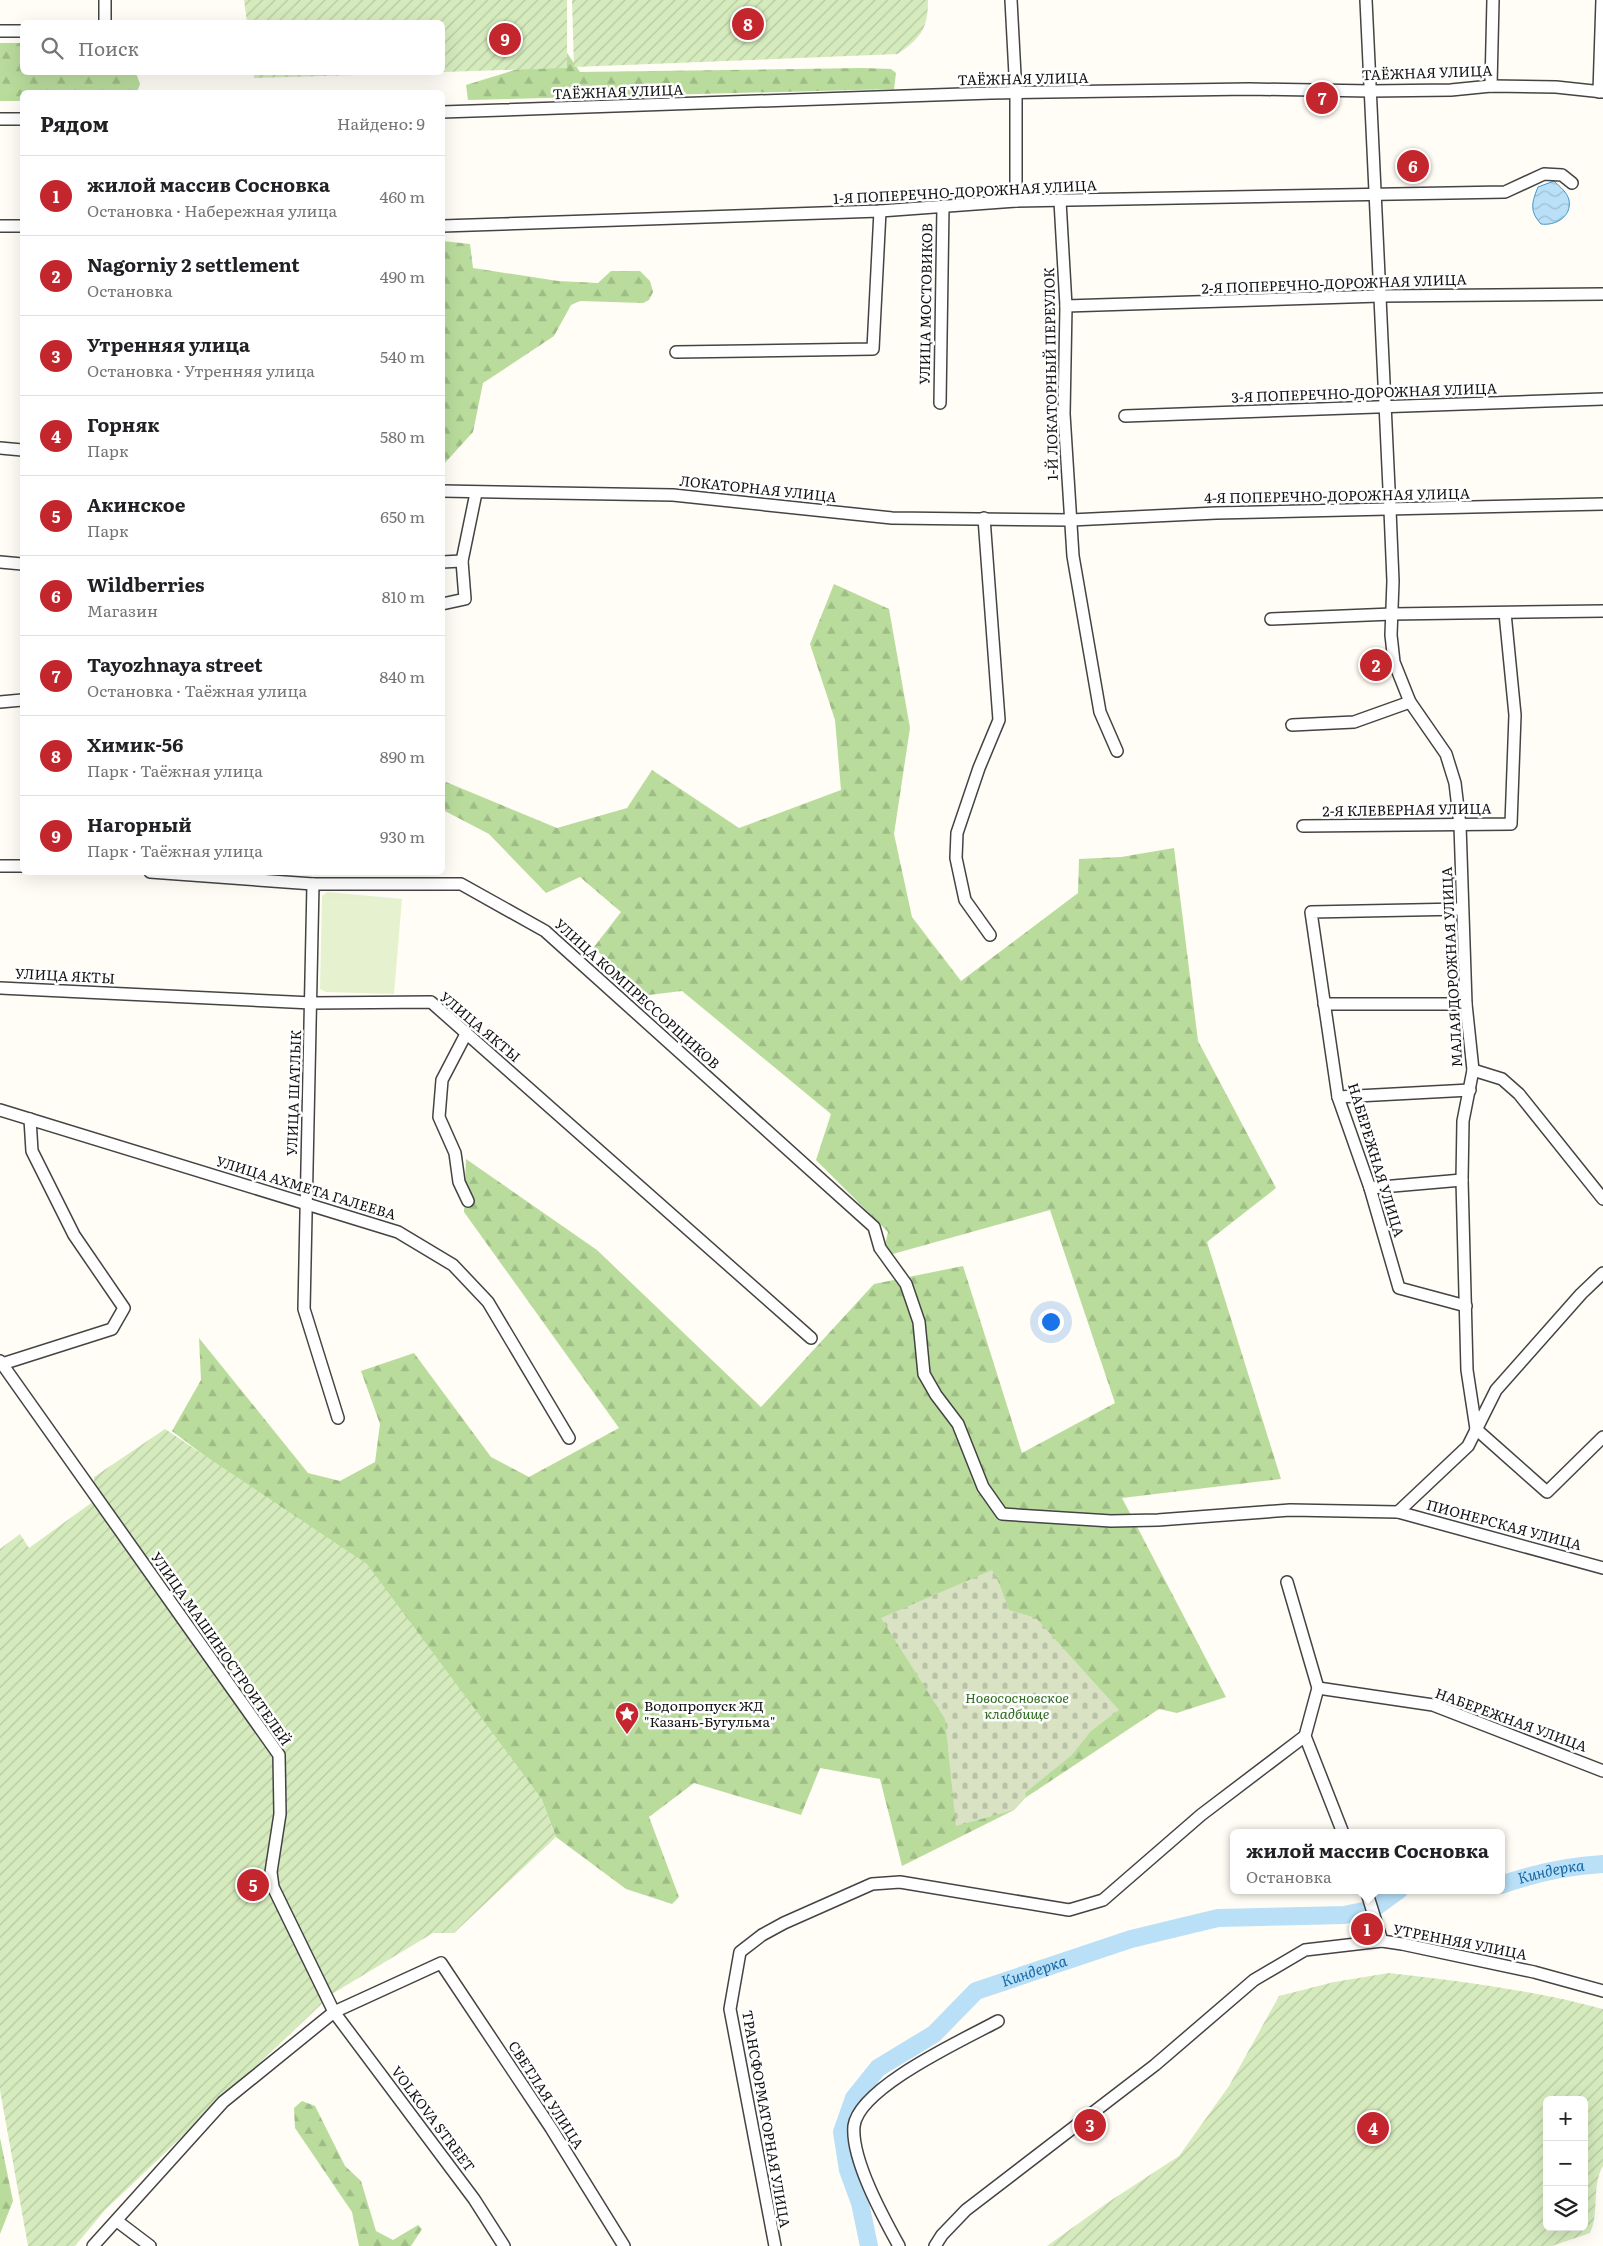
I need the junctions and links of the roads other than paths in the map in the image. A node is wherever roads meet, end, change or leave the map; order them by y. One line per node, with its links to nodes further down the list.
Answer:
1 (105, 0): 6 (street)
2 (1011, 0): 12 (street)
3 (1366, 0): 10 (street, МАЛАЯ ДОРОЖНАЯ УЛИЦА)
4 (1493, 0): 9 (street)
5 (1602, 0): 11 (street)
6 (105, 20)
7 (0, 31): 8 (street)
8 (20, 31)
9 (1491, 86): 10 (street, ТАЁЖНАЯ УЛИЦА); 11 (street, ТАЁЖНАЯ УЛИЦА)
10 (1371, 91): 12 (street, ТАЁЖНАЯ УЛИЦА); 17 (street, МАЛАЯ ДОРОЖНАЯ УЛИЦА)
11 (1601, 92)
12 (1016, 94): 13 (street, ТАЁЖНАЯ УЛИЦА); 18 (street)
13 (445, 112)
14 (0, 119): 15 (street)
15 (20, 119)
16 (1572, 183): 17 (street, 1-Я ПОПЕРЕЧНО-ДОРОЖНАЯ УЛИЦА)
17 (1376, 193): 19 (street, 1-Я ПОПЕРЕЧНО-ДОРОЖНАЯ УЛИЦА); 26 (street, МАЛАЯ ДОРОЖНАЯ УЛИЦА)
18 (1016, 201): 19 (street, 1-Я ПОПЕРЕЧНО-ДОРОЖНАЯ УЛИЦА); 20 (street, 1-Я ПОПЕРЕЧНО-ДОРОЖНАЯ УЛИЦА)
19 (1060, 201): 27 (street, 1-Й ЛОКАТОРНЫЙ ПЕРЕУЛОК)
20 (943, 206): 21 (street, 1-Я ПОПЕРЕЧНО-ДОРОЖНАЯ УЛИЦА); 30 (street, УЛИЦА МОСТОВИКОВ)
21 (880, 211): 24 (street, 1-Я ПОПЕРЕЧНО-ДОРОЖНАЯ УЛИЦА); 28 (street)
22 (0, 226): 23 (street)
23 (20, 226)
24 (445, 226)
25 (1603, 294): 26 (street, 2-Я ПОПЕРЕЧНО-ДОРОЖНАЯ УЛИЦА)
26 (1380, 296): 27 (street, 2-Я ПОПЕРЕЧНО-ДОРОЖНАЯ УЛИЦА); 31 (street, МАЛАЯ ДОРОЖНАЯ УЛИЦА)
27 (1066, 306): 40 (street, 1-Й ЛОКАТОРНЫЙ ПЕРЕУЛОК)
28 (676, 352)
29 (1603, 399): 31 (street, 3-Я ПОПЕРЕЧНО-ДОРОЖНАЯ УЛИЦА)
30 (940, 403)
31 (1385, 408): 32 (street, 3-Я ПОПЕРЕЧНО-ДОРОЖНАЯ УЛИЦА); 38 (street, МАЛАЯ ДОРОЖНАЯ УЛИЦА)
32 (1125, 416)
33 (0, 448): 34 (street)
34 (20, 450)
35 (445, 491): 36 (street, ЛОКАТОРНАЯ УЛИЦА)
36 (476, 492): 39 (street, ЛОКАТОРНАЯ УЛИЦА); 41 (street)
37 (1603, 504): 38 (street, 4-Я ПОПЕРЕЧНО-ДОРОЖНАЯ УЛИЦА)
38 (1390, 510): 40 (street, 4-Я ПОПЕРЕЧНО-ДОРОЖНАЯ УЛИЦА); 48 (street, МАЛАЯ ДОРОЖНАЯ УЛИЦА)
39 (984, 518): 40 (street, ЛОКАТОРНАЯ УЛИЦА); 62 (street)
40 (1071, 520): 54 (street, 1-Й ЛОКАТОРНЫЙ ПЕРЕУЛОК)
41 (462, 560): 43 (street); 45 (street)
42 (0, 562): 44 (street)
43 (445, 562)
44 (20, 564)
45 (445, 603)
46 (1603, 611): 47 (street)
47 (1505, 613): 48 (street); 55 (street, 2-Я КЛЕВЕРНАЯ УЛИЦА)
48 (1392, 614): 49 (street); 52 (street, МАЛАЯ ДОРОЖНАЯ УЛИЦА)
49 (1271, 619)
50 (20, 700): 51 (street)
51 (0, 702)
52 (1410, 702): 53 (street); 55 (street, МАЛАЯ ДОРОЖНАЯ УЛИЦА)
53 (1292, 725)
54 (1117, 751)
55 (1460, 824): 56 (street, 2-Я КЛЕВЕРНАЯ УЛИЦА); 61 (street, МАЛАЯ ДОРОЖНАЯ УЛИЦА)
56 (1302, 826)
57 (0, 866): 58 (street)
58 (20, 866)
59 (191, 875): 60 (street, УЛИЦА КОМПРЕССОРЩИКОВ)
60 (313, 884): 64 (street, УЛИЦА ШАТЛЫК); 86 (street, УЛИЦА КОМПРЕССОРЩИКОВ)
61 (1462, 909): 65 (street, НАБЕРЕЖНАЯ УЛИЦА); 66 (street, МАЛАЯ ДОРОЖНАЯ УЛИЦА)
62 (990, 935)
63 (0, 988): 64 (street, УЛИЦА ЯКТЫ)
64 (312, 1002): 67 (street, УЛИЦА ЯКТЫ); 77 (street, УЛИЦА ШАТЛЫК)
65 (1324, 1004): 66 (street); 70 (street, НАБЕРЕЖНАЯ УЛИЦА)
66 (1466, 1004): 68 (street, МАЛАЯ ДОРОЖНАЯ УЛИЦА)
67 (466, 1034): 76 (street); 80 (street, УЛИЦА ЯКТЫ)
68 (1473, 1070): 69 (street, МАЛАЯ ДОРОЖНАЯ УЛИЦА); 75 (street)
69 (1470, 1090): 70 (street); 73 (street, МАЛАЯ ДОРОЖНАЯ УЛИЦА)
70 (1338, 1097): 74 (street, НАБЕРЕЖНАЯ УЛИЦА)
71 (0, 1110): 72 (street, УЛИЦА АХМЕТА ГАЛЕЕВА)
72 (30, 1119): 77 (street, УЛИЦА АХМЕТА ГАЛЕЕВА); 81 (street)
73 (1462, 1180): 74 (street); 79 (street, МАЛАЯ ДОРОЖНАЯ УЛИЦА)
74 (1370, 1188): 79 (street, НАБЕРЕЖНАЯ УЛИЦА)
75 (1603, 1199)
76 (468, 1201)
77 (306, 1202): 82 (street, УЛИЦА ШАТЛЫК); 85 (street, УЛИЦА АХМЕТА ГАЛЕЕВА)
78 (1603, 1273): 83 (street)
79 (1466, 1306): 83 (street, МАЛАЯ ДОРОЖНАЯ УЛИЦА)
80 (811, 1338)
81 (1, 1363): 96 (street, УЛИЦА МАШИНОСТРОИТЕЛЕЙ)
82 (338, 1418)
83 (1476, 1429): 84 (street); 86 (street)
84 (1603, 1437)
85 (569, 1438)
86 (1398, 1512): 87 (street, ПИОНЕРСКАЯ УЛИЦА)
87 (1603, 1568)
88 (1287, 1582): 89 (street)
89 (1318, 1688): 90 (street); 91 (street, НАБЕРЕЖНАЯ УЛИЦА)
90 (1305, 1736): 92 (street); 103 (street, ТРАНСФОРМАТОРНАЯ УЛИЦА)
91 (1603, 1771)
92 (1341, 1829)
93 (1368, 1895): 94 (street)
94 (1382, 1942): 95 (street, УТРЕННЯЯ УЛИЦА); 105 (street, УТРЕННЯЯ УЛИЦА)
95 (1603, 1991)
96 (334, 2012): 98 (street); 101 (street, VOLKOVA STREET); 102 (street, СВЕТЛАЯ УЛИЦА)
97 (998, 2020): 104 (street)
98 (117, 2221): 99 (street); 100 (street)
99 (93, 2246)
100 (150, 2246)
101 (504, 2246)
102 (624, 2246)
103 (774, 2246)
104 (899, 2246)
105 (935, 2246)

